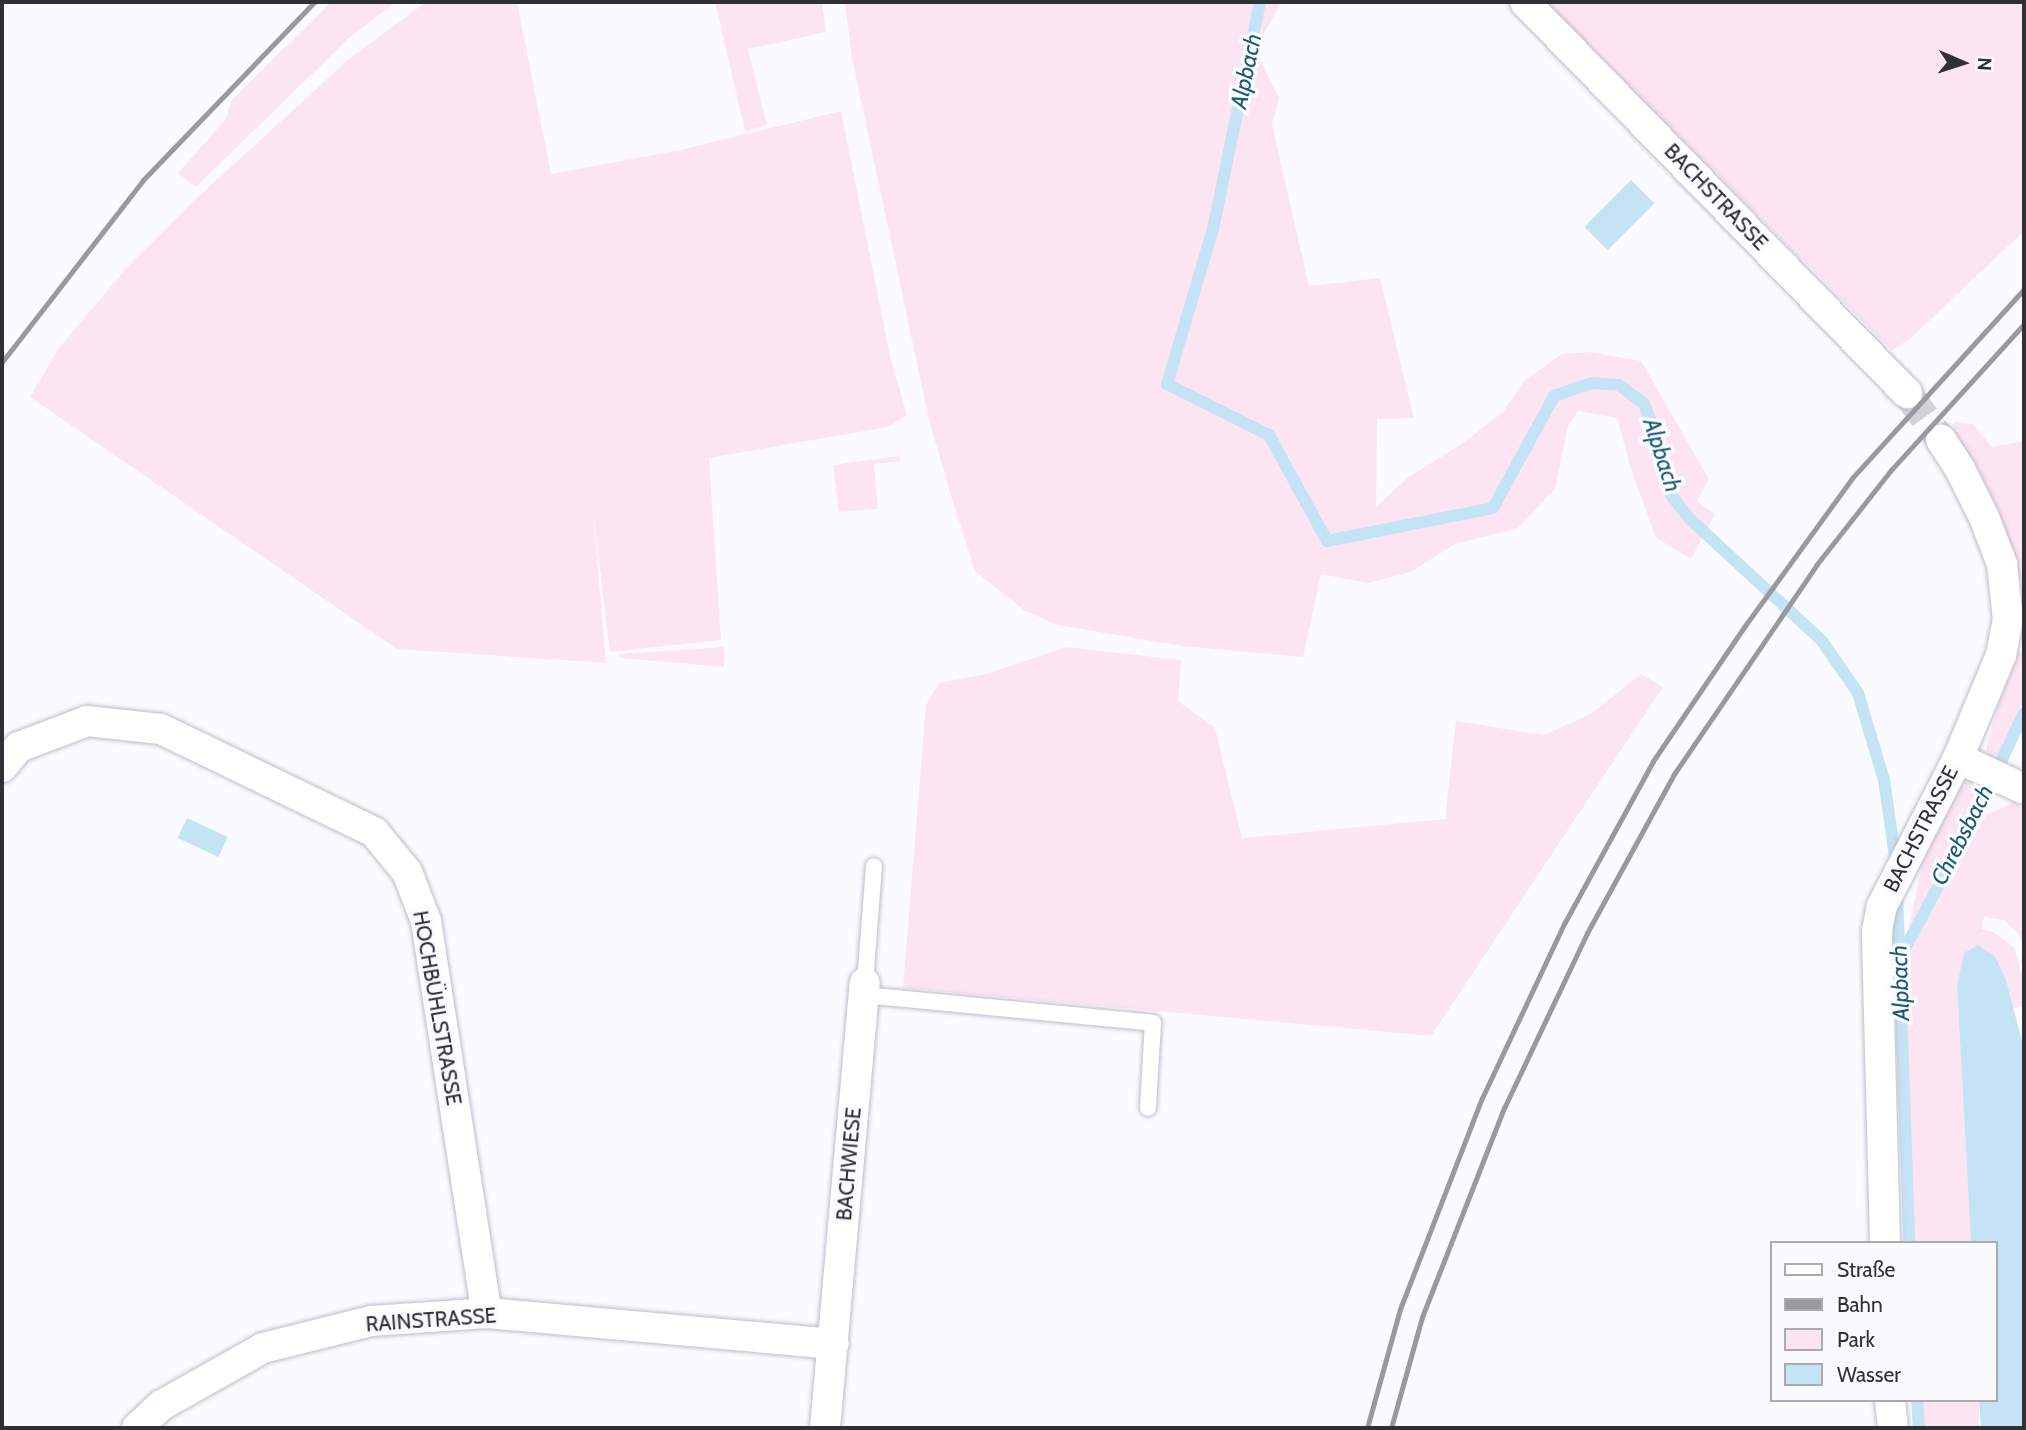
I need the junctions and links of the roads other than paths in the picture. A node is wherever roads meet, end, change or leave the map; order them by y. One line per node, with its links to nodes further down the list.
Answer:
1 (1525, 2): 2 (street, BACHSTRASSE)
2 (1907, 393)
3 (1941, 440): 4 (street, BACHSTRASSE)
4 (1970, 763): 6 (street); 10 (street, BACHSTRASSE)
5 (2, 767): 11 (street, HOCHBÜHLSTRASSE)
6 (2022, 788)
7 (874, 866): 8 (lane)
8 (865, 989): 9 (lane); 12 (street, BACHWIESE)
9 (1148, 1108)
10 (1885, 1241)
11 (487, 1313): 12 (street, RAINSTRASSE); 14 (street, RAINSTRASSE)
12 (834, 1344): 15 (street, BACHWIESE)
13 (1890, 1402): 16 (street)
14 (137, 1428)
15 (825, 1428)
16 (1893, 1428)

